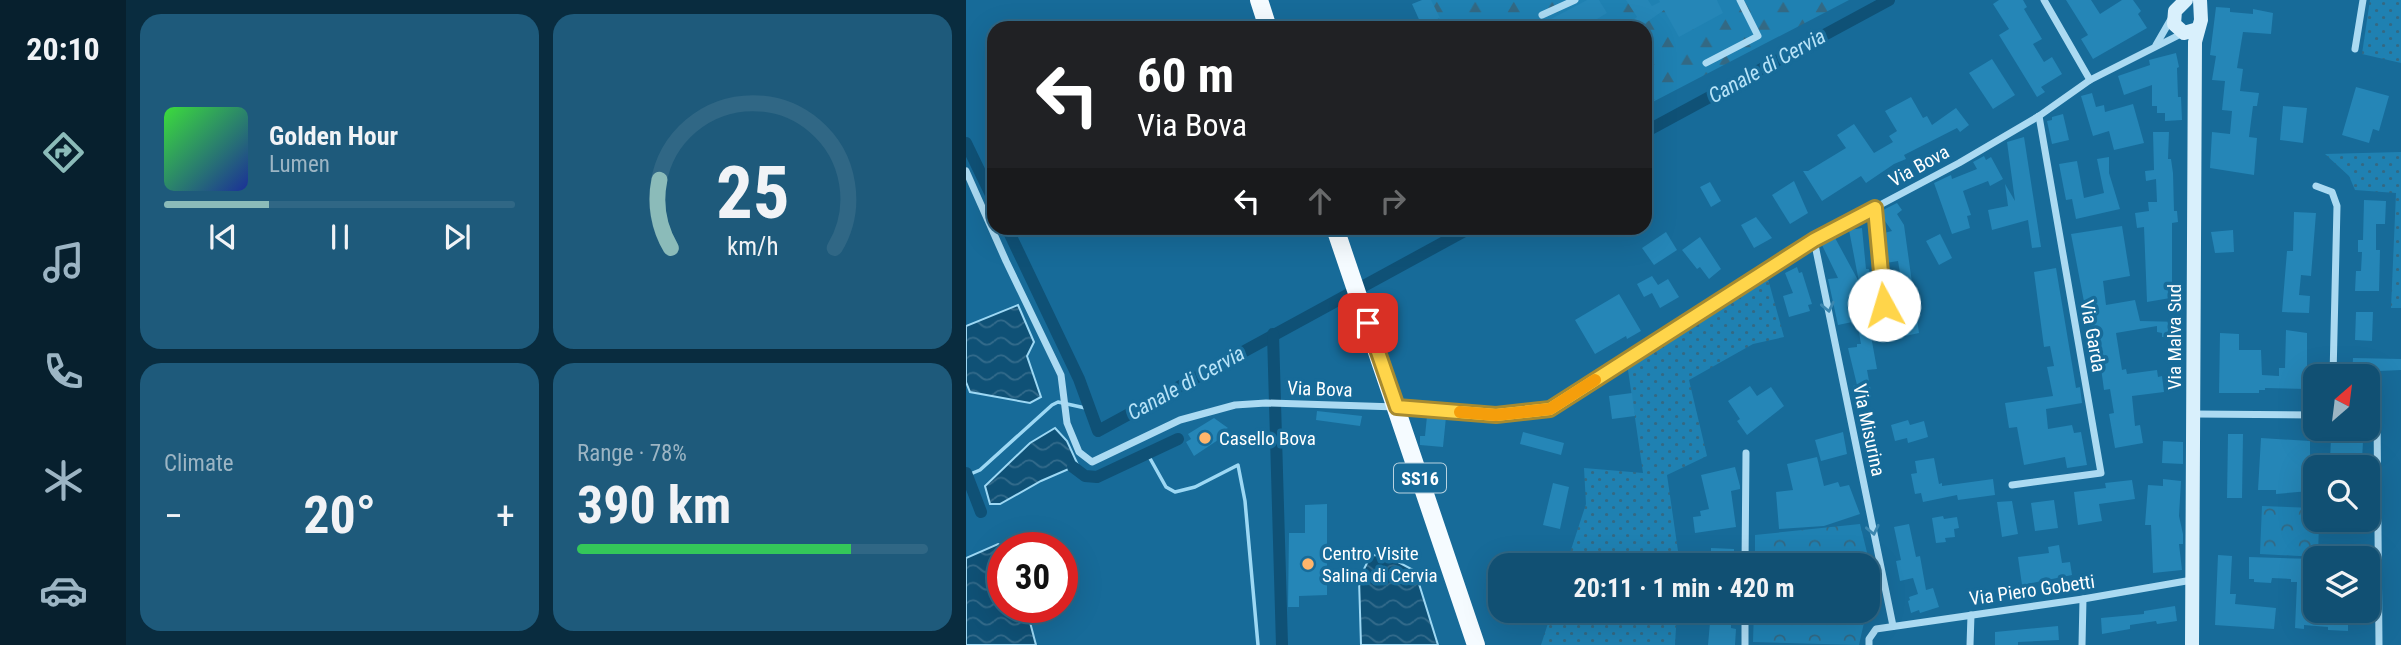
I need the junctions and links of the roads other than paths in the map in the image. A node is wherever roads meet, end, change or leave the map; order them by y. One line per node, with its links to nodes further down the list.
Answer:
1 (1259, 0): 9 (main road)
2 (1575, 0): 8 (street)
3 (1740, 0): 13 (street)
4 (2044, 0): 14 (street)
5 (2363, 0): 12 (street)
6 (2200, 6): 7 (street); 10 (street, Via Malva Sud)
7 (2181, 7): 10 (street); 11 (street)
8 (1542, 16)
9 (1266, 21)
10 (2191, 31): 11 (street, Via Bova); 26 (street, Via Malva Sud)
11 (2155, 45): 14 (street, Via Bova)
12 (2355, 49)
13 (1706, 63)
14 (2090, 80): 15 (street, Via Bova)
15 (2039, 116): 18 (street, Via Bova); 30 (street, Via Garda)
16 (966, 171): 19 (street, Via Bova)
17 (2316, 186): 24 (street)
18 (1875, 208): 22 (street, Via Bova); 23 (street)
19 (987, 218)
20 (994, 235): 25 (street, Via Bova)
21 (1337, 235): 25 (main road, SS16)
22 (1814, 240): 25 (street, Via Bova); 36 (street, Via Misurina, one-way to 36)
23 (1884, 305)
24 (2333, 364)
25 (1397, 407): 37 (main road, SS16)
26 (2193, 414): 27 (street); 32 (street, Via Malva Sud)
27 (2303, 415)
28 (2377, 441): 43 (street)
29 (1746, 453): 31 (street)
30 (2012, 485)
31 (1745, 553)
32 (2192, 580): 33 (street, Via Piero Gobetti); 42 (street, Via Malva Sud)
33 (2083, 599): 34 (street, Via Piero Gobetti); 41 (street)
34 (1971, 615): 36 (street, Via Piero Gobetti); 40 (street)
35 (1745, 623): 38 (street)
36 (1893, 626): 39 (street, Via Piero Gobetti)
37 (1476, 645)
38 (1745, 645)
39 (1869, 645)
40 (1970, 645)
41 (2082, 645)
42 (2192, 645)
43 (2379, 645)

